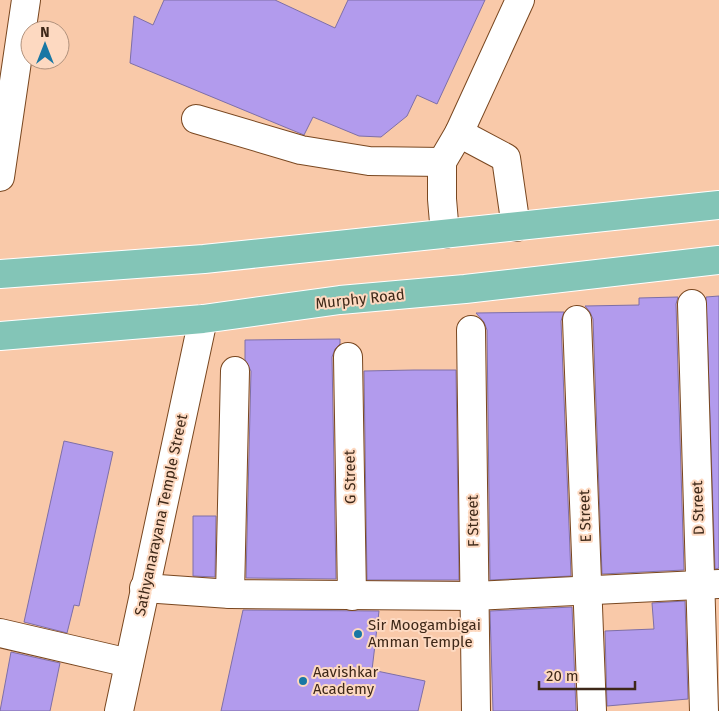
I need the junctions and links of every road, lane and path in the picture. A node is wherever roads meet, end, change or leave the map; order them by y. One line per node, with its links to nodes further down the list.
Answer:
1 (26, 0): 6 (street)
2 (520, 0): 4 (street)
3 (196, 119): 5 (street)
4 (459, 133): 5 (street); 8 (street)
5 (442, 162): 9 (street)
6 (0, 177)
7 (719, 205): 8 (main road)
8 (516, 227): 9 (main road)
9 (445, 234): 11 (main road)
10 (719, 260): 13 (main road, Murphy Road)
11 (0, 274)
12 (692, 304): 19 (street, D Street)
13 (203, 318): 16 (main road, Murphy Road); 20 (street, Sathyanarayana Temple Street)
14 (577, 320): 21 (street, E Street)
15 (471, 330): 24 (street, F Street)
16 (0, 336)
17 (348, 358): 23 (street, G Street)
18 (235, 371): 22 (street)
19 (709, 585): 21 (street); 30 (street, D Street)
20 (144, 588): 22 (street); 26 (street, Sathyanarayana Temple Street)
21 (587, 590): 24 (street); 29 (street, E Street)
22 (230, 594): 23 (street)
23 (352, 596): 24 (street)
24 (474, 596): 28 (street, F Street)
25 (0, 634): 26 (street)
26 (129, 663): 27 (street, Sathyanarayana Temple Street)
27 (119, 711)
28 (476, 711)
29 (592, 711)
30 (704, 711)

